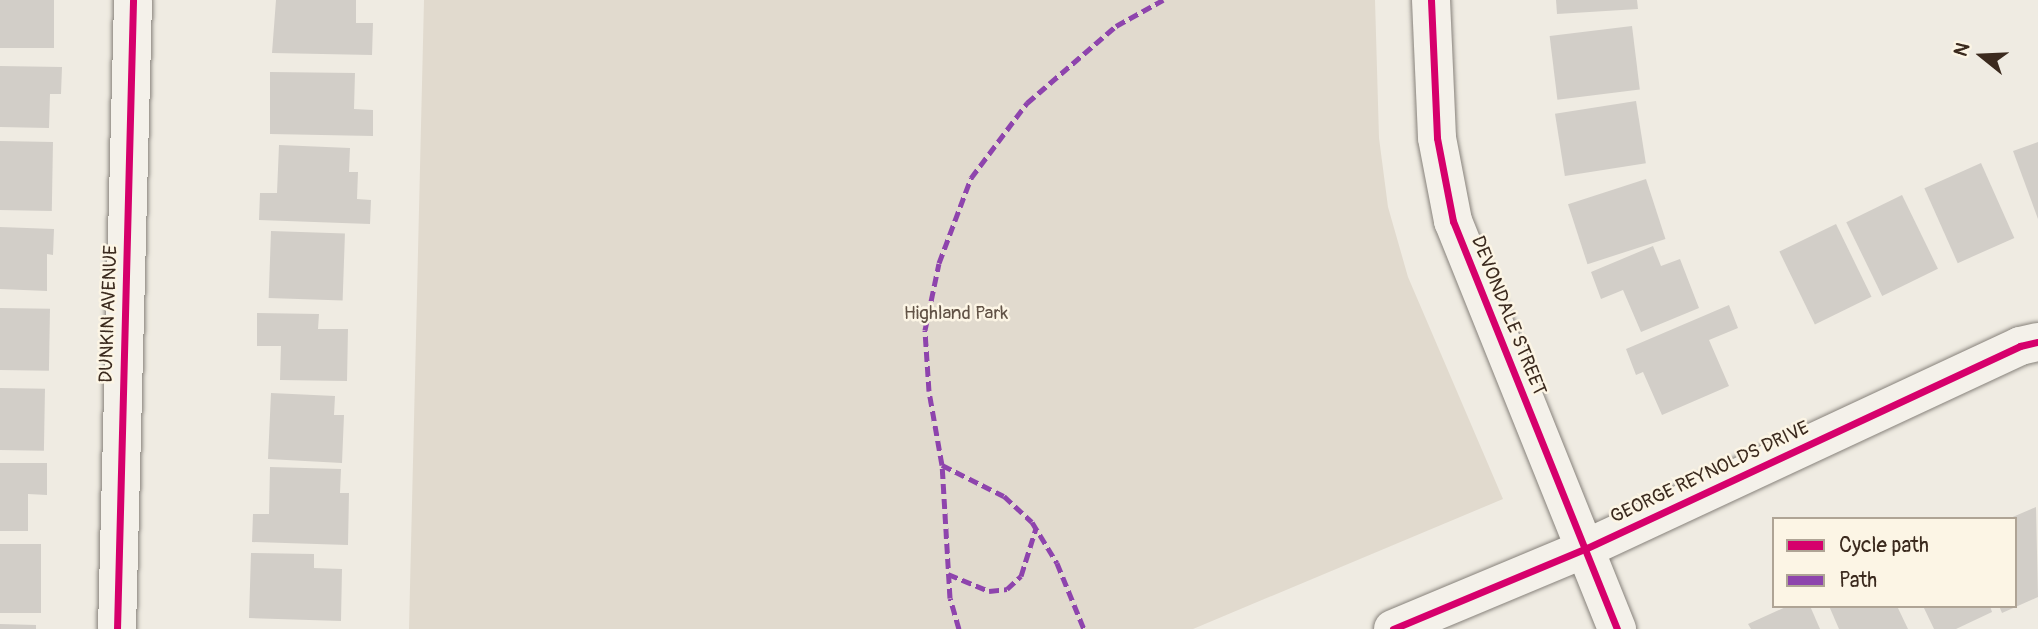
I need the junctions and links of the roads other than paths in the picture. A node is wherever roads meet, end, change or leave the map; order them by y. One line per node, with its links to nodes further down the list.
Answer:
1 (133, 0): 5 (street, DUNKIN AVENUE)
2 (1431, 0): 4 (street, DEVONDALE STREET)
3 (2038, 342): 4 (street, GEORGE REYNOLDS DRIVE)
4 (1587, 548): 6 (street, GEORGE REYNOLDS DRIVE); 7 (street, DEVONDALE STREET)
5 (117, 629)
6 (1393, 629)
7 (1617, 629)

